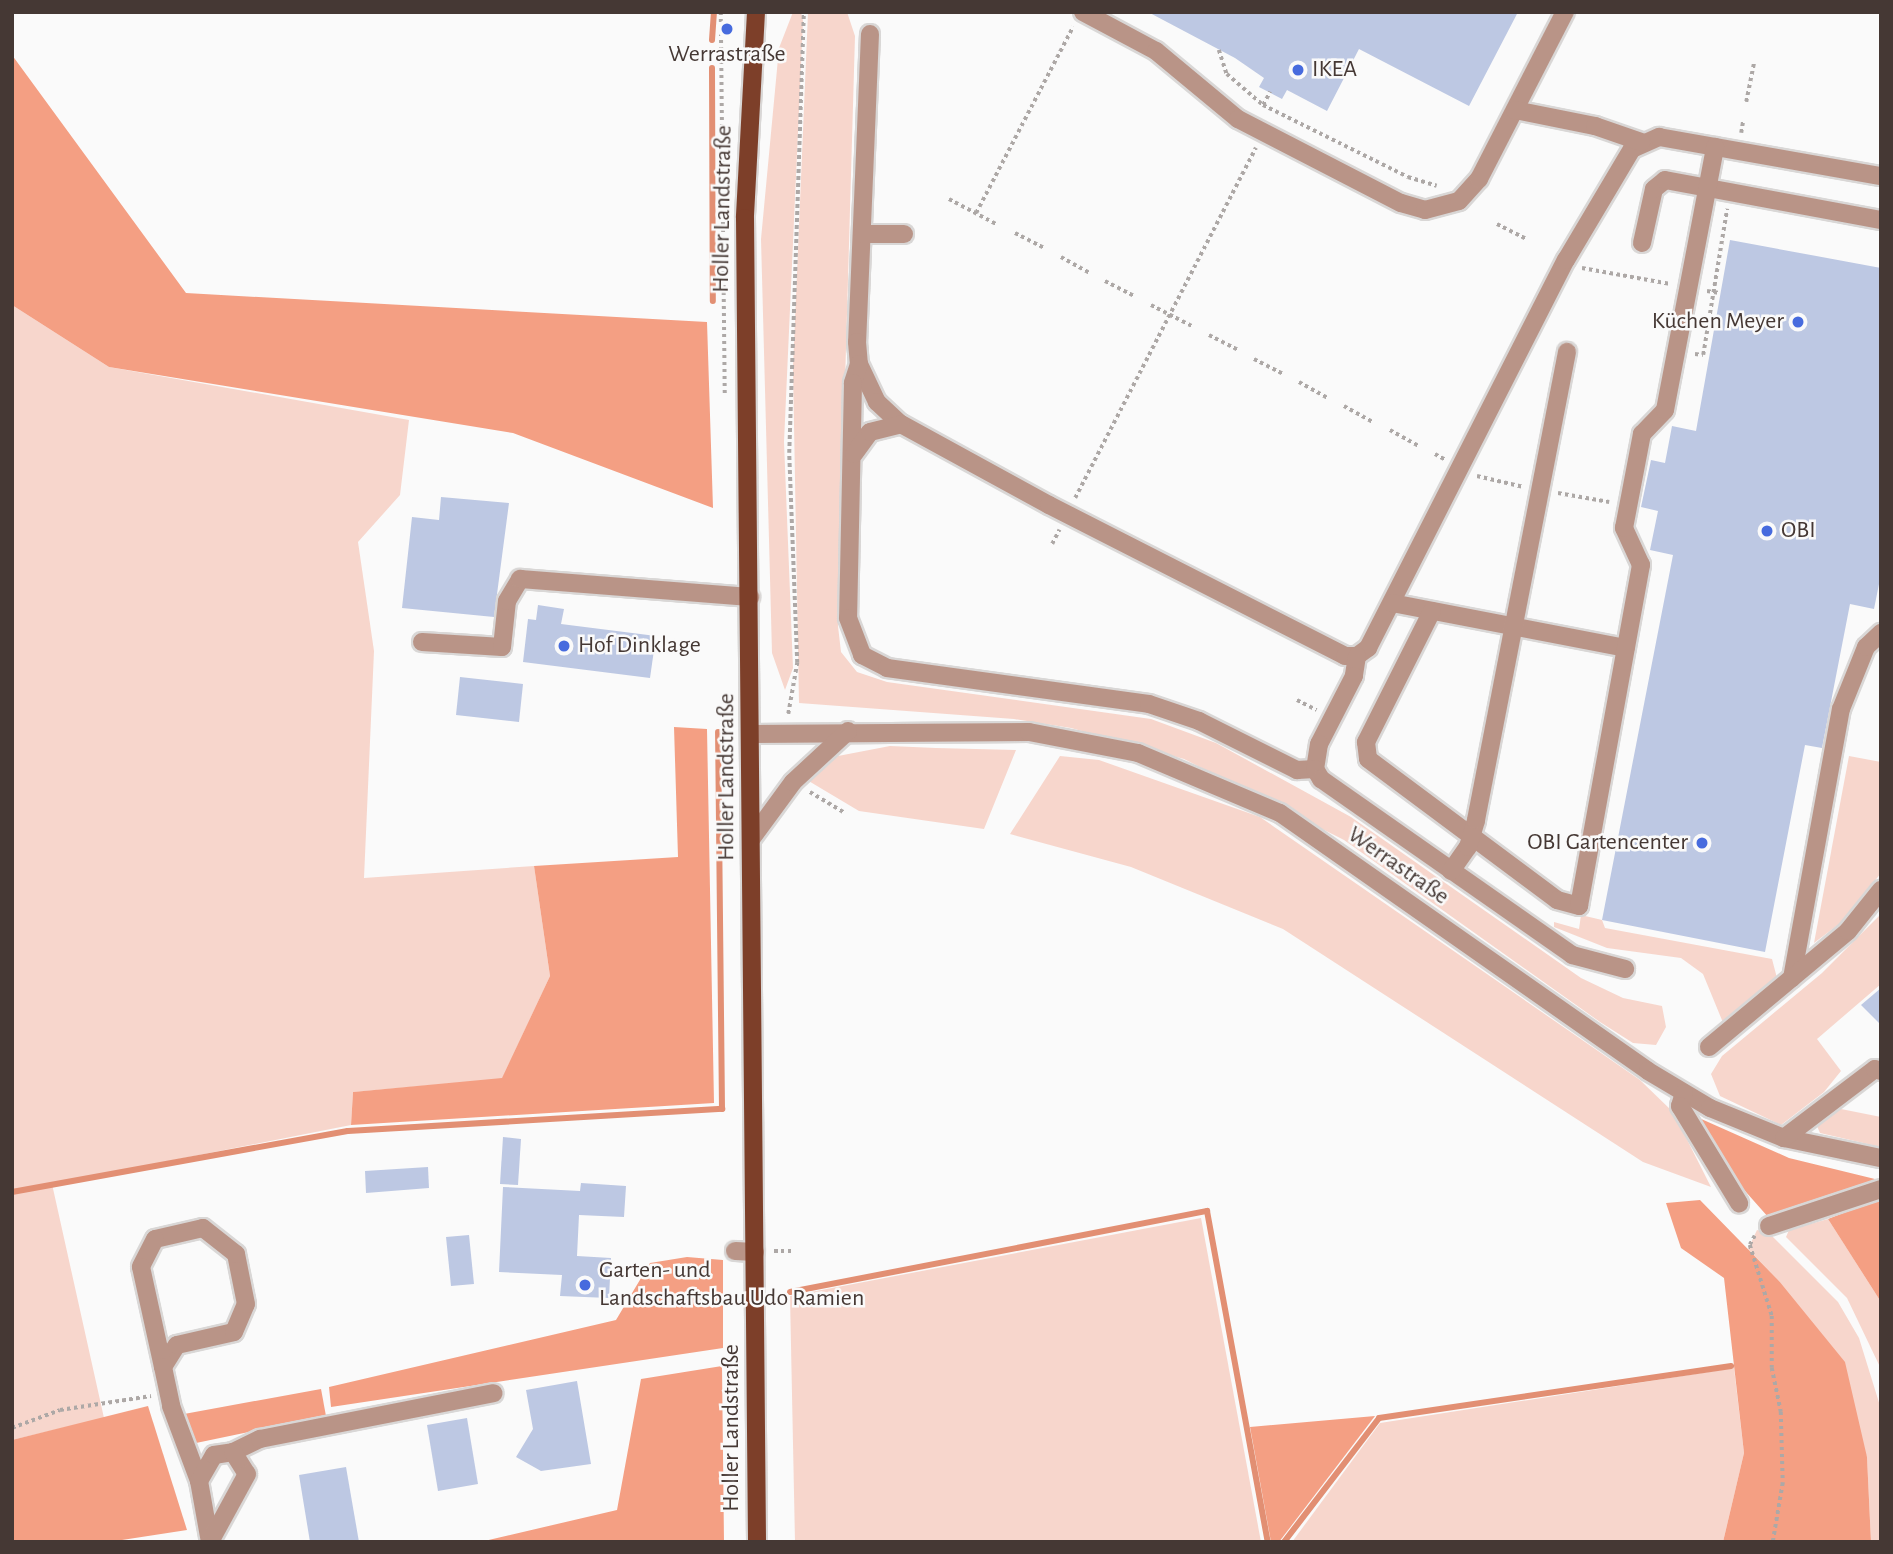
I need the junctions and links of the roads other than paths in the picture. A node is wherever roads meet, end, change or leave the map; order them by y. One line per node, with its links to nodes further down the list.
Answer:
1 (756, 12): 18 (main road, Holler Landstraße)
2 (1565, 12): 5 (street)
3 (1079, 17): 5 (street)
4 (870, 34): 11 (street)
5 (1515, 110): 6 (street)
6 (1641, 142): 7 (street); 19 (street)
7 (1715, 147): 8 (street); 9 (street)
8 (1881, 176)
9 (1707, 187): 10 (street); 13 (street); 24 (street)
10 (1881, 219)
11 (863, 234): 12 (street); 15 (street)
12 (904, 234)
13 (1642, 243)
14 (1567, 352): 21 (street)
15 (859, 364): 16 (street); 17 (street)
16 (901, 424): 17 (street); 25 (street)
17 (854, 454): 28 (street)
18 (750, 597): 23 (street); 27 (main road, Holler Landstraße)
19 (1392, 603): 20 (street); 25 (street)
20 (1432, 611): 21 (street); 29 (street)
21 (1514, 626): 24 (street); 29 (street)
22 (1881, 633): 34 (street)
23 (422, 642)
24 (1626, 648): 29 (street)
25 (1357, 656): 28 (street)
26 (848, 731): 27 (street, Werrastraße); 30 (street); 37 (street, Werrastraße)
27 (752, 734): 30 (main road, Holler Landstraße)
28 (1315, 769): 31 (street)
29 (1471, 836): 31 (street)
30 (752, 838): 44 (main road, Holler Landstraße)
31 (1451, 871): 33 (street)
32 (1881, 890): 34 (street)
33 (1625, 969)
34 (1792, 978): 35 (street)
35 (1709, 1048)
36 (1881, 1071): 38 (street)
37 (1684, 1093): 38 (street, Werrastraße); 41 (street)
38 (1784, 1138): 39 (street, Werrastraße)
39 (1881, 1158)
40 (1881, 1189): 42 (street)
41 (1739, 1203)
42 (1769, 1226)
43 (735, 1251): 44 (street)
44 (755, 1252): 49 (main road, Holler Landstraße)
45 (163, 1367): 45 (street); 48 (street)
46 (494, 1393): 47 (street)
47 (233, 1452): 48 (street); 48 (street)
48 (198, 1481)
49 (757, 1542)

